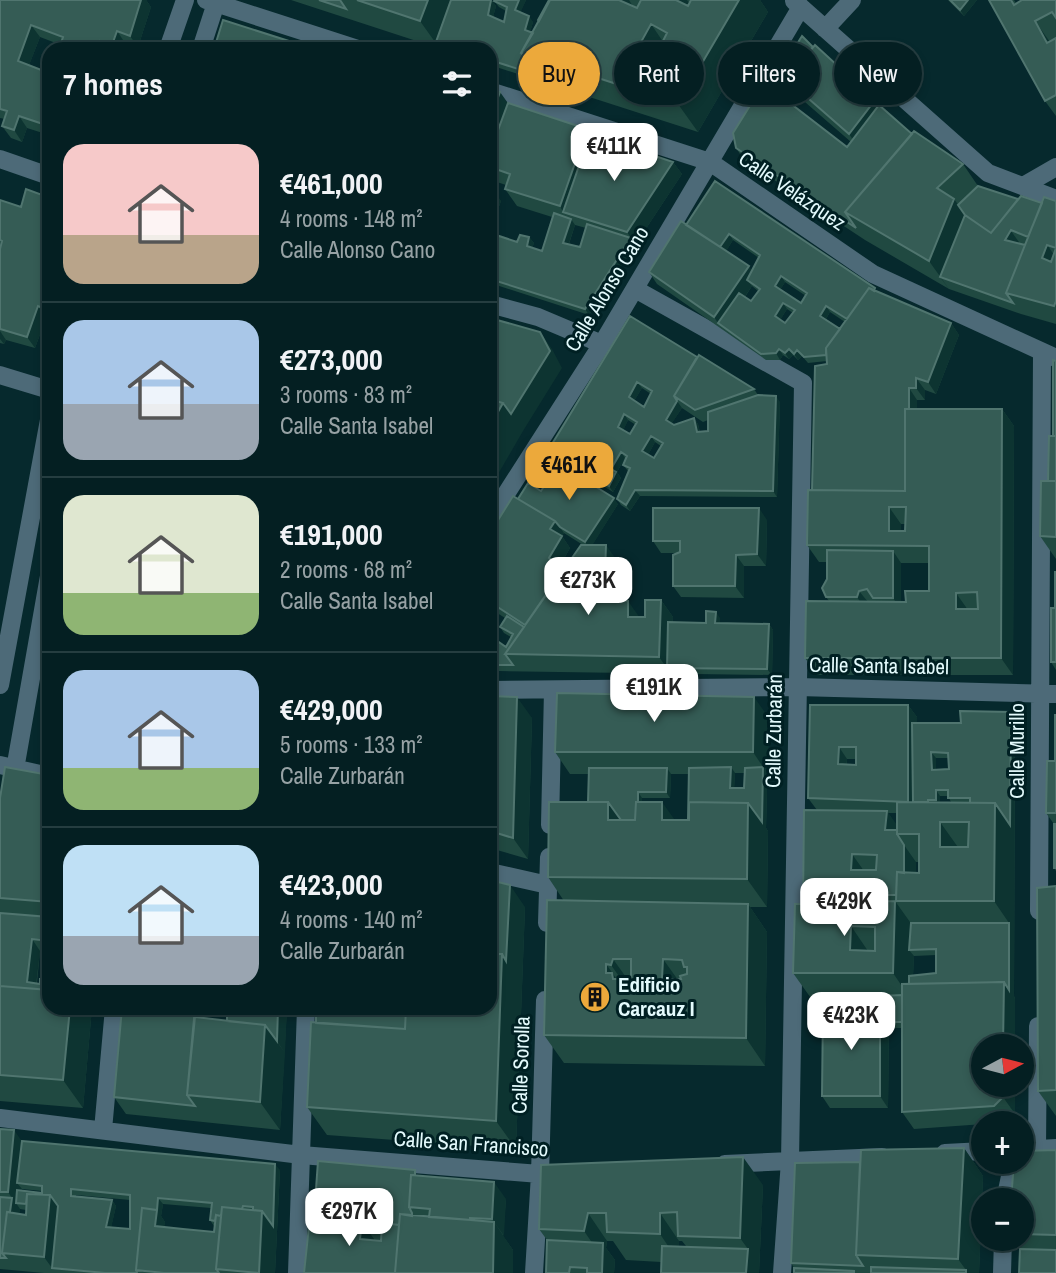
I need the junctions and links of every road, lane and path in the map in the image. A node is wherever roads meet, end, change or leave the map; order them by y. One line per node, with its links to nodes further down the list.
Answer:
1 (185, 0): 6 (street)
2 (852, 0): 5 (street)
3 (213, 1): 7 (street); 8 (street)
4 (797, 4): 5 (street); 11 (street, Calle Alonso Cano)
5 (825, 29): 14 (street)
6 (170, 42)
7 (203, 42)
8 (337, 42)
9 (497, 94): 11 (street, Calle Velázquez)
10 (0, 159): 13 (street)
11 (710, 162): 16 (street, Calle Alonso Cano); 19 (street, Calle Velázquez)
12 (1056, 167): 14 (street)
13 (42, 174)
14 (1023, 186): 15 (street)
15 (1056, 199)
16 (635, 289): 18 (street, Calle Alonso Cano); 28 (street, Calle Zurbarán)
17 (497, 306): 18 (street)
18 (602, 344): 23 (street, Calle Alonso Cano)
19 (1049, 356): 31 (street, Calle Murillo)
20 (0, 375): 21 (street)
21 (42, 388)
22 (42, 451): 24 (street)
23 (497, 508)
24 (8, 599): 25 (street); 27 (street)
25 (42, 609)
26 (42, 626): 32 (street)
27 (0, 685)
28 (798, 687): 30 (street, Calle Santa Isabel); 31 (street, Calle Santa Isabel); 52 (street, Calle Zurbarán)
29 (497, 690): 30 (street, Calle Santa Isabel)
30 (553, 690): 36 (street)
31 (1048, 693): 37 (street, Calle Murillo)
32 (8, 766): 33 (street); 34 (street)
33 (42, 774)
34 (9, 807)
35 (497, 874): 36 (street)
36 (548, 885): 38 (street)
37 (1039, 928)
38 (547, 940)
39 (546, 981): 55 (street, Calle Sorolla)
40 (1038, 1011): 43 (street)
41 (113, 1015): 45 (street)
42 (306, 1015): 49 (street)
43 (1032, 1111)
44 (0, 1118): 45 (street, Calle San Francisco)
45 (103, 1130): 49 (street, Calle San Francisco)
46 (1056, 1148): 47 (street)
47 (1034, 1149)
48 (971, 1152): 50 (street)
49 (301, 1154): 55 (street, Calle San Francisco); 57 (street)
50 (928, 1154)
51 (901, 1156): 52 (street)
52 (790, 1161): 53 (street); 59 (street, Calle Zurbarán)
53 (707, 1166)
54 (582, 1172): 55 (street, Calle San Francisco)
55 (540, 1174): 58 (street, Calle Sorolla)
56 (1003, 1251): 60 (street)
57 (297, 1273)
58 (534, 1273)
59 (782, 1273)
60 (1002, 1273)

